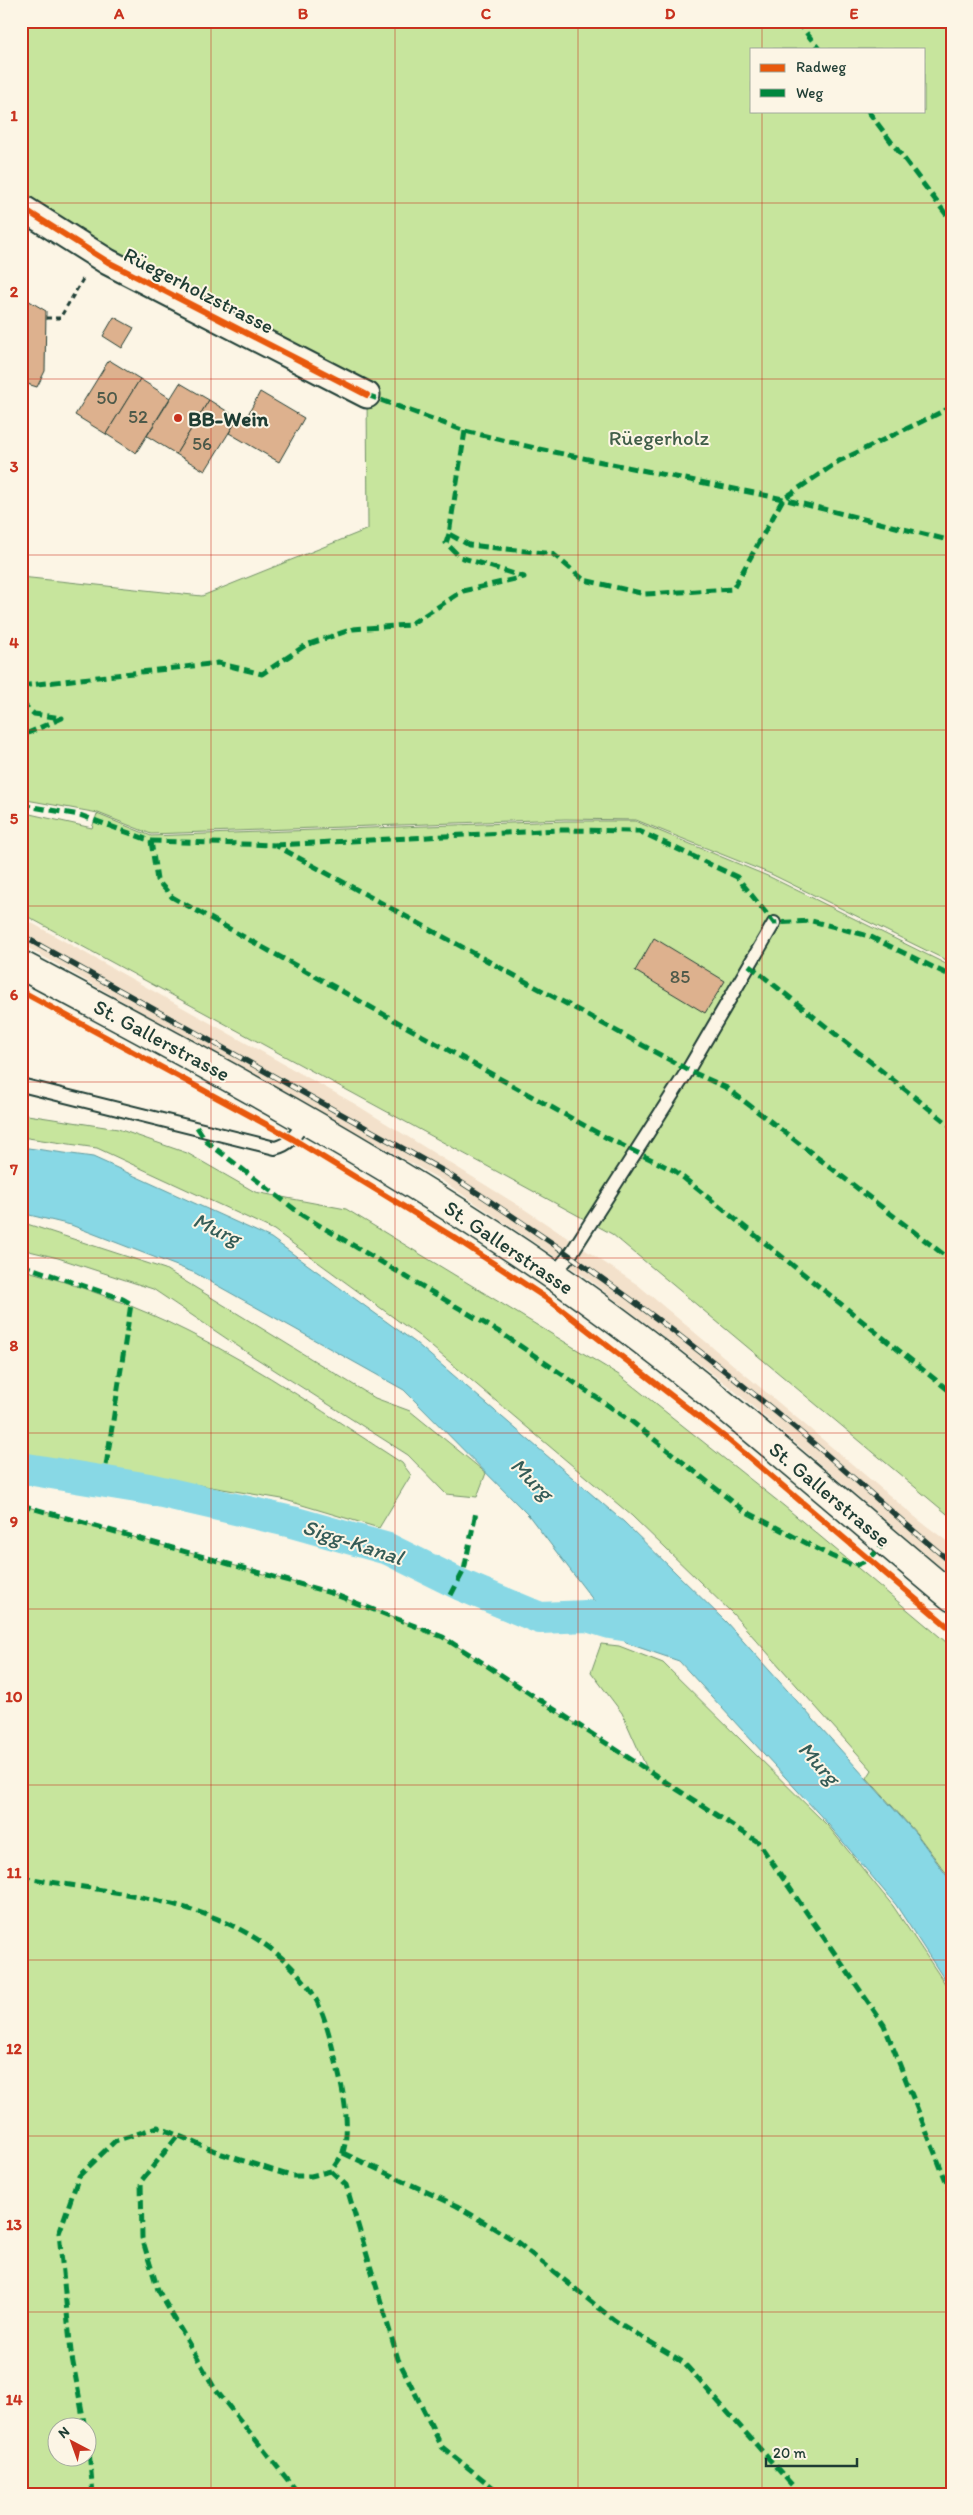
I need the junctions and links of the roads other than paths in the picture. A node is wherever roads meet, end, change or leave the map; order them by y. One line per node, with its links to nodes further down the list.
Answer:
1 (21, 207): 2 (street, Rüegerholzstrasse)
2 (367, 395)
3 (774, 923): 7 (lane)
4 (21, 965): 6 (main road, St. Gallerstrasse)
5 (21, 1085): 6 (lane)
6 (306, 1119): 7 (main road, St. Gallerstrasse)
7 (553, 1275): 8 (main road, St. Gallerstrasse)
8 (952, 1597)

